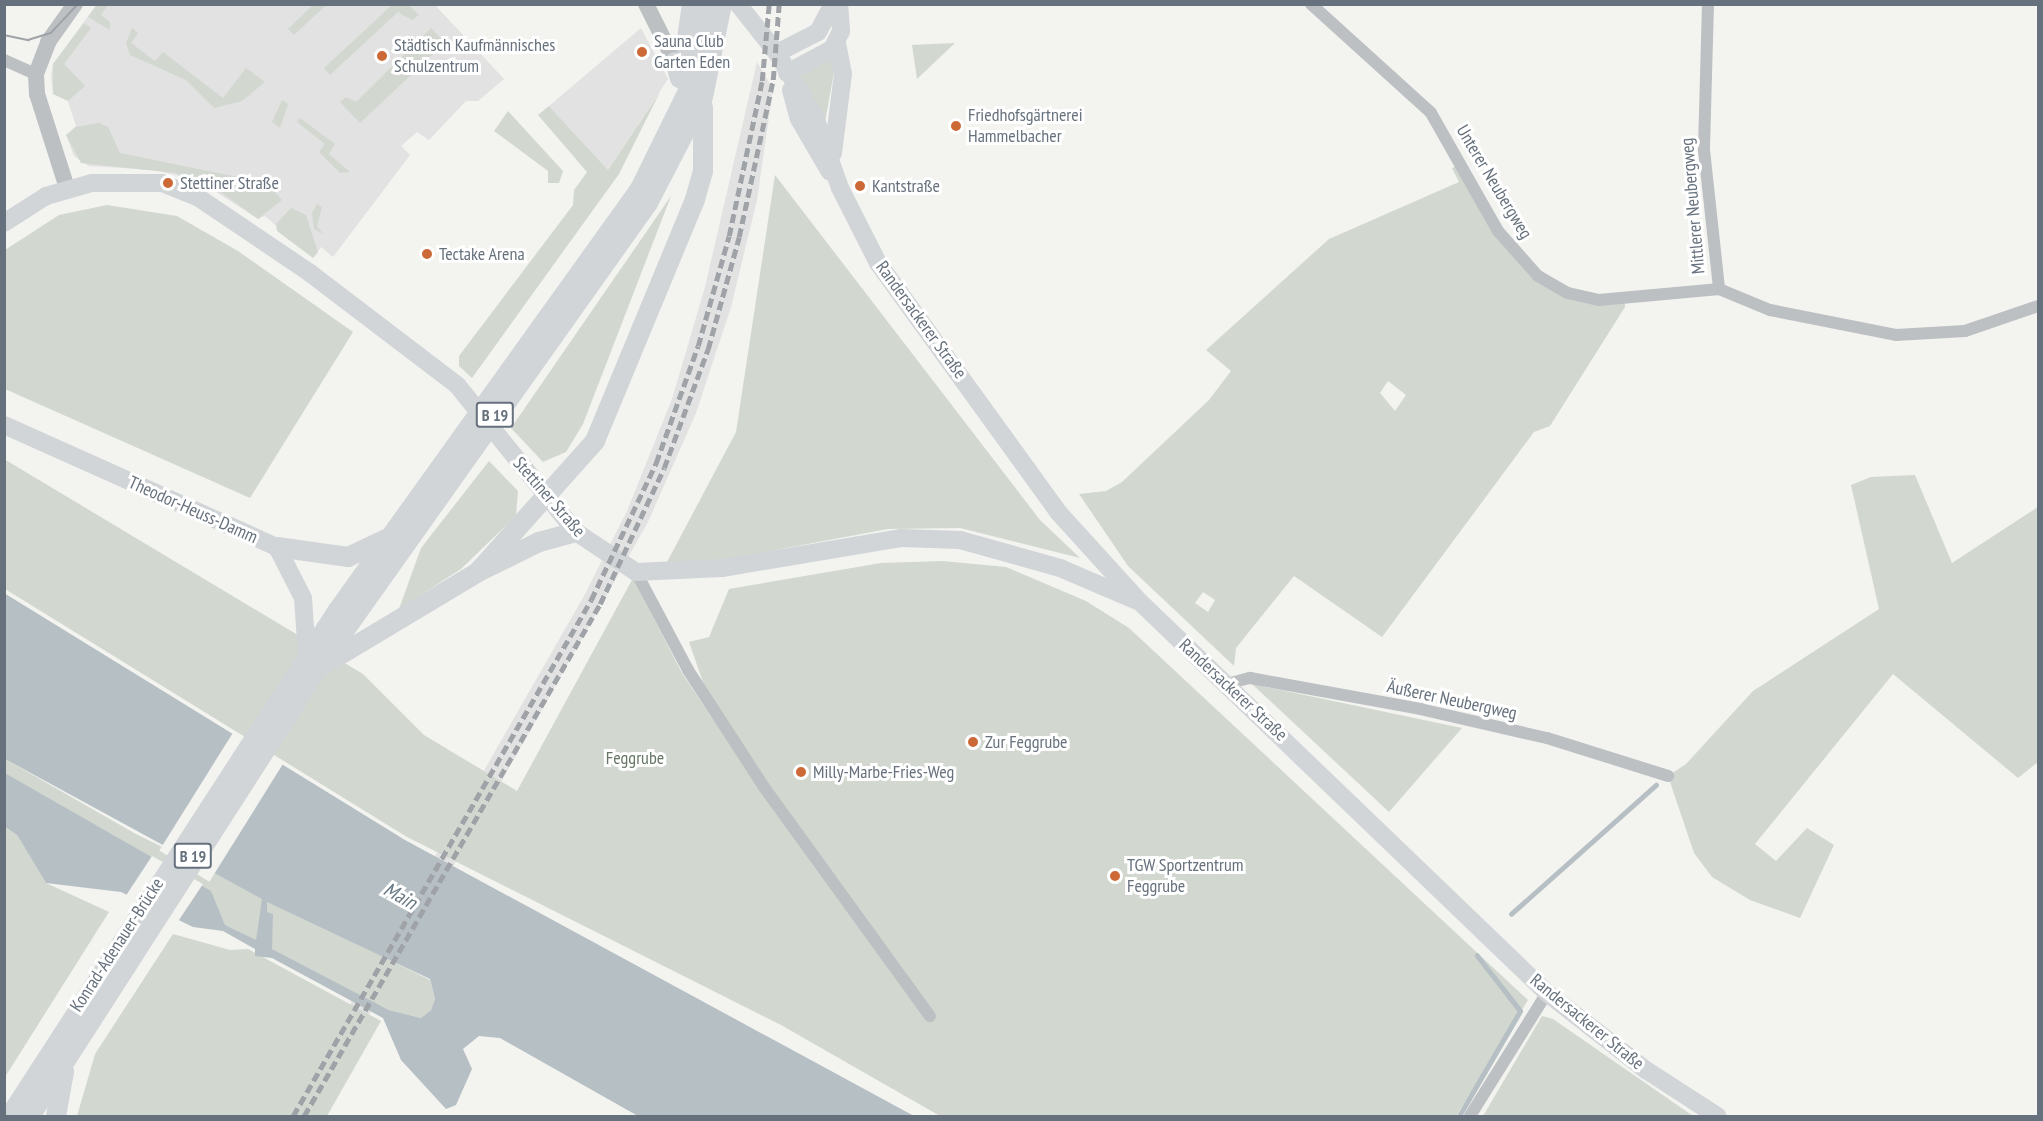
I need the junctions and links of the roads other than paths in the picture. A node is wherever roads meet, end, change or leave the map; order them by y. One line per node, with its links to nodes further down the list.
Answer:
1 (75, 4): 16 (street)
2 (646, 4): 14 (street)
3 (692, 4): 14 (main road)
4 (706, 4): 18 (main road, B 19)
5 (722, 4): 17 (main road, B 19)
6 (738, 4): 12 (main road, Randersackerer Straße)
7 (833, 4): 12 (main road)
8 (839, 4): 11 (main road)
9 (1311, 4): 24 (street, Unterer Neubergweg)
10 (1708, 4): 24 (street, Mittlerer Neubergweg)
11 (837, 42): 15 (main road); 19 (main road)
12 (777, 53): 15 (main road, Randersackerer Straße)
13 (4, 60): 16 (street)
14 (678, 70): 18 (main road)
15 (787, 73): 19 (main road, Randersackerer Straße); 20 (main road, Randersackerer Straße)
16 (36, 74): 21 (street)
17 (703, 97): 23 (main road, B 19); 27 (main road)
18 (676, 122): 23 (main road, B 19)
19 (834, 163): 20 (main road, Randersackerer Straße)
20 (838, 182): 33 (main road, Randersackerer Straße)
21 (67, 188): 22 (main road, Stettiner Straße); 27 (main road, Stettiner Straße)
22 (4, 223)
23 (580, 284): 29 (main road, B 19); 34 (main road, B 19)
24 (1719, 289): 25 (street, Mittlerer Neubergweg)
25 (2038, 306)
26 (4, 425): 30 (main road, Theodor-Heuss-Damm)
27 (542, 494): 28 (main road, Stettiner Straße); 31 (main road)
28 (576, 532): 31 (main road); 32 (main road, Stettiner Straße)
29 (389, 538): 30 (main road); 34 (main road, B 19)
30 (277, 547): 34 (main road, Theodor-Heuss-Damm)
31 (478, 572): 34 (main road)
32 (644, 572): 33 (main road); 38 (street)
33 (1140, 602): 35 (main road, Randersackerer Straße)
34 (312, 662): 39 (main road, Konrad-Adenauer-Brücke / B 19); 40 (main road, Konrad-Adenauer-Brücke / B 19)
35 (1227, 684): 36 (street, Äußerer Neubergweg); 37 (main road, Randersackerer Straße)
36 (1668, 776)
37 (1547, 993): 43 (street); 44 (main road, Randersackerer Straße)
38 (930, 1016)
39 (73, 1047): 41 (main road, B 19); 42 (main road)
40 (10, 1116)
41 (30, 1116)
42 (56, 1116)
43 (1470, 1116)
44 (1718, 1116)

